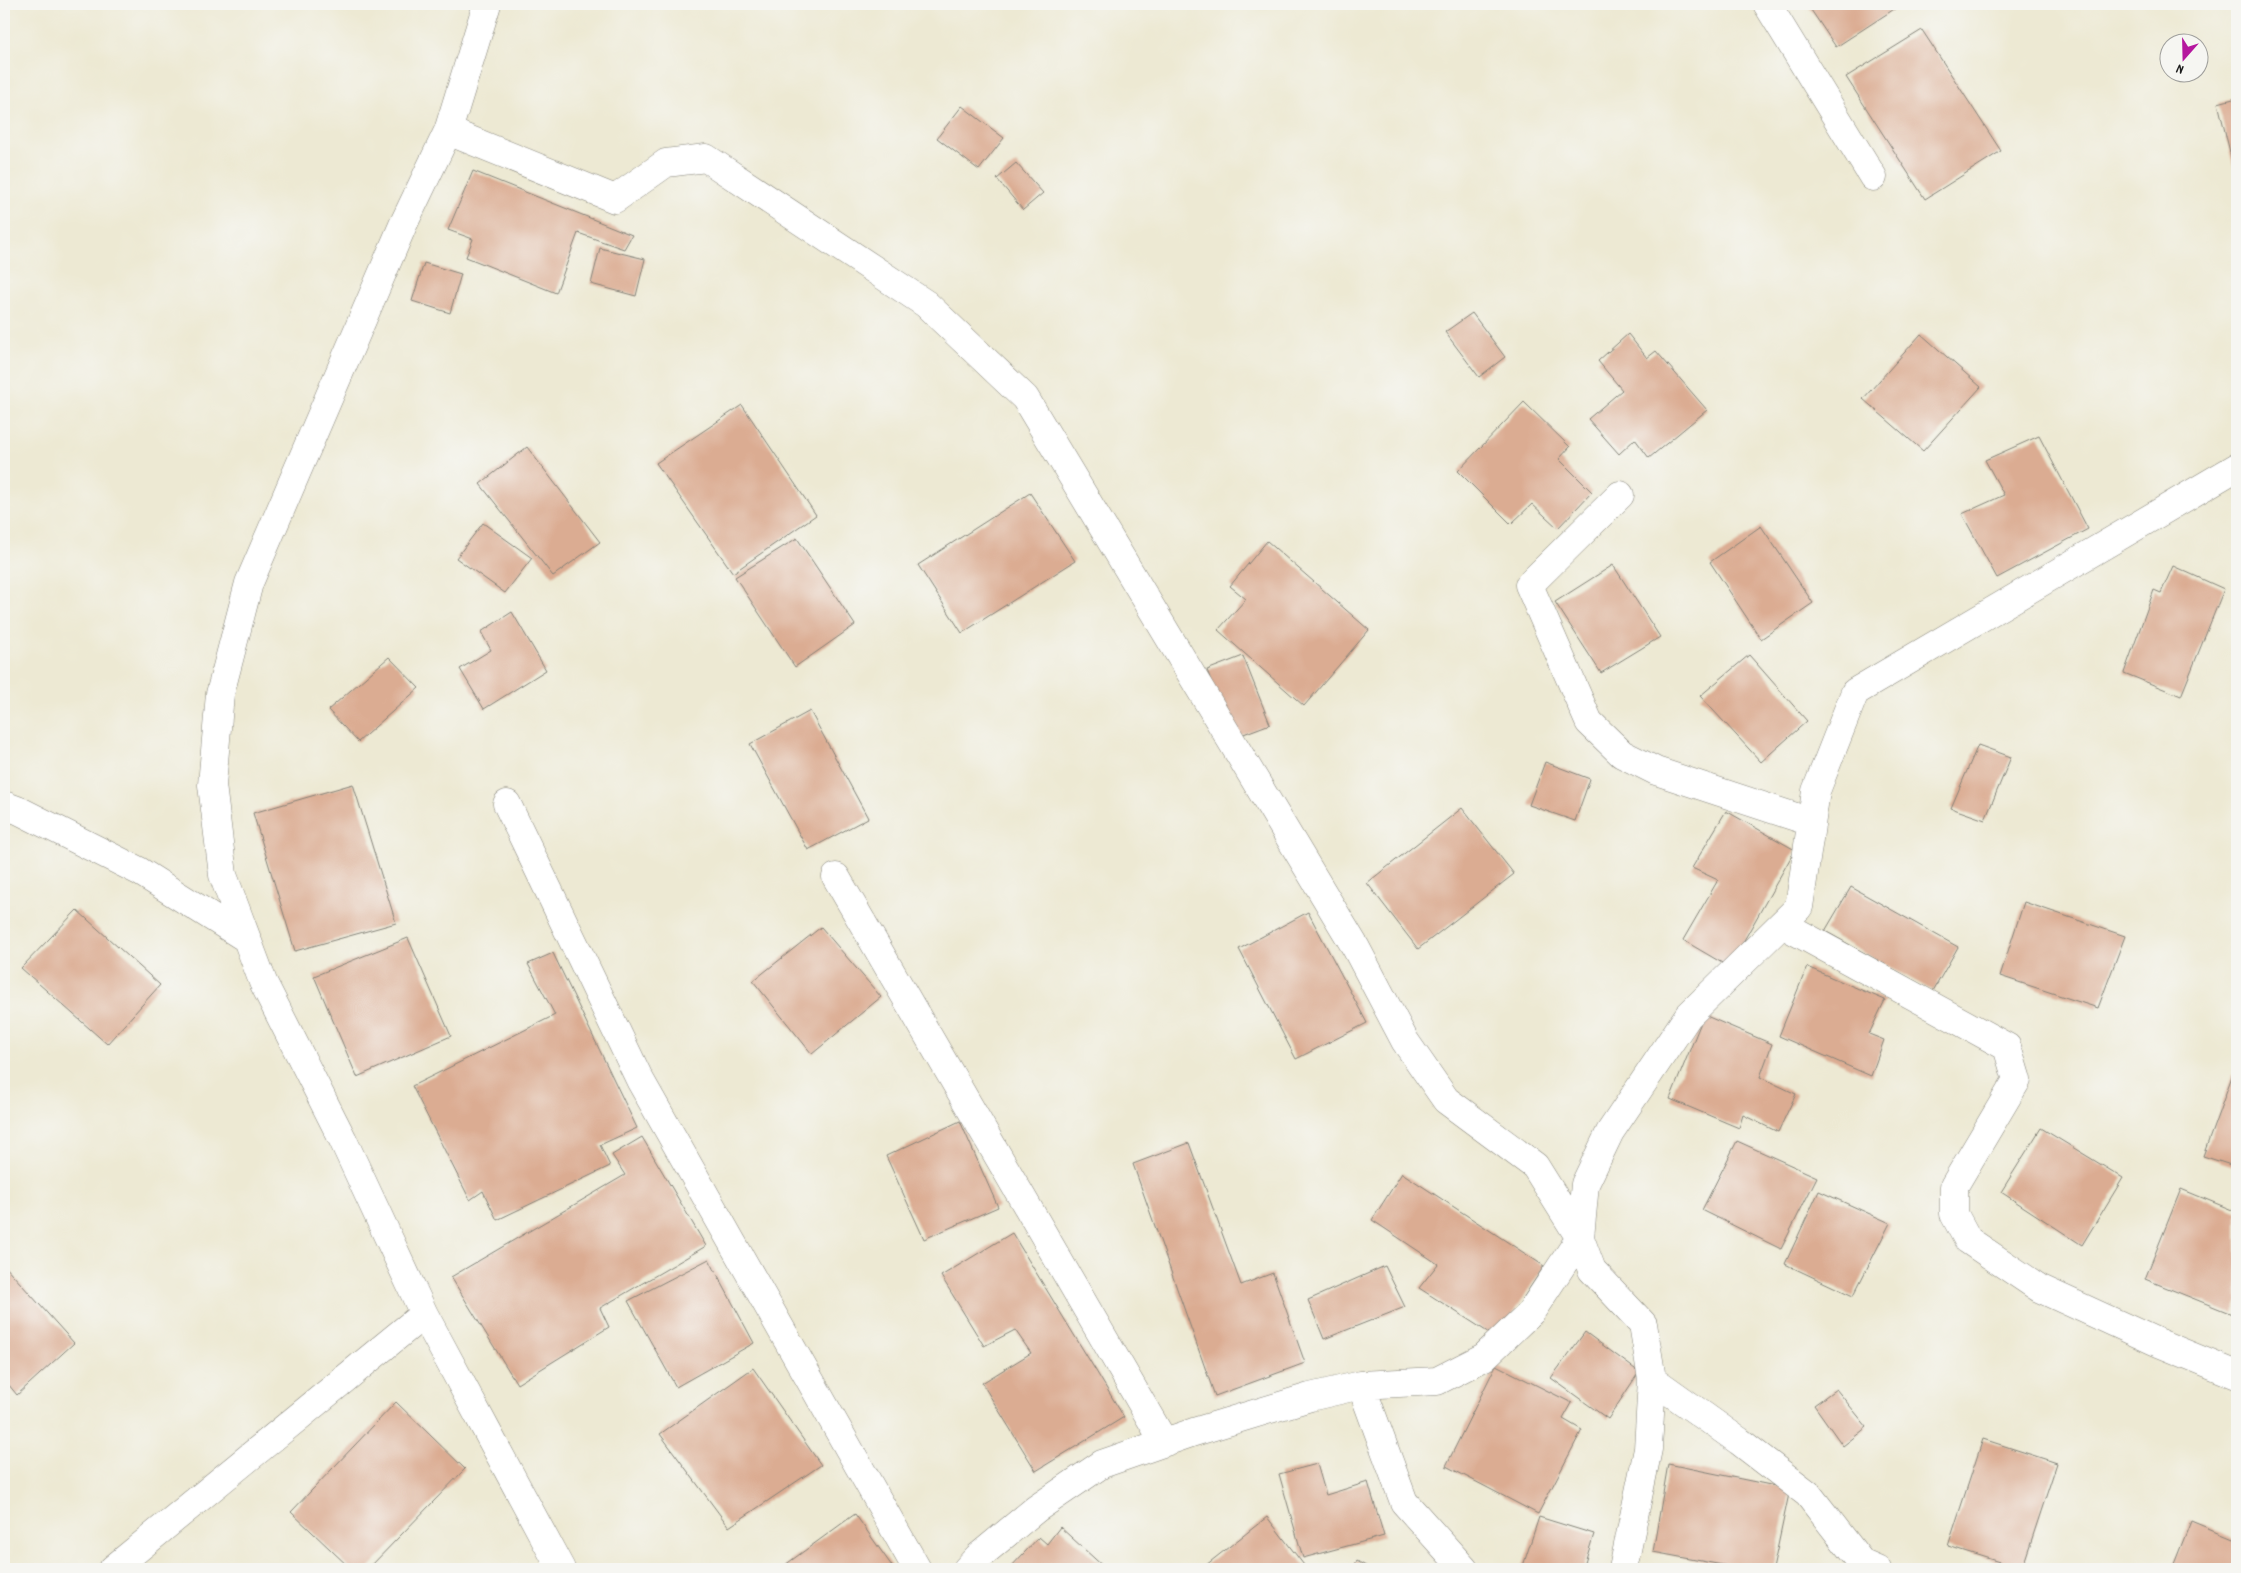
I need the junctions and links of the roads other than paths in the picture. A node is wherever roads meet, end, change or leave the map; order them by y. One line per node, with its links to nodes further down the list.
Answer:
1 (487, 4): 3 (street)
2 (1767, 4): 4 (street)
3 (448, 131): 12 (street); 13 (street)
4 (1873, 177)
5 (2237, 466): 9 (street)
6 (1620, 495): 9 (street)
7 (508, 804): 21 (street)
8 (4, 805): 12 (street)
9 (1811, 822): 11 (street)
10 (836, 876): 18 (street)
11 (1782, 924): 13 (street); 15 (street)
12 (247, 939): 14 (street)
13 (1580, 1238): 16 (street); 17 (street)
14 (424, 1314): 19 (street); 20 (street)
15 (2237, 1375)
16 (1652, 1379): 24 (street); 25 (street)
17 (1361, 1385): 18 (street); 23 (street)
18 (1164, 1442): 22 (street)
19 (113, 1569)
20 (560, 1569)
21 (917, 1569)
22 (967, 1569)
23 (1464, 1569)
24 (1623, 1569)
25 (1877, 1569)

